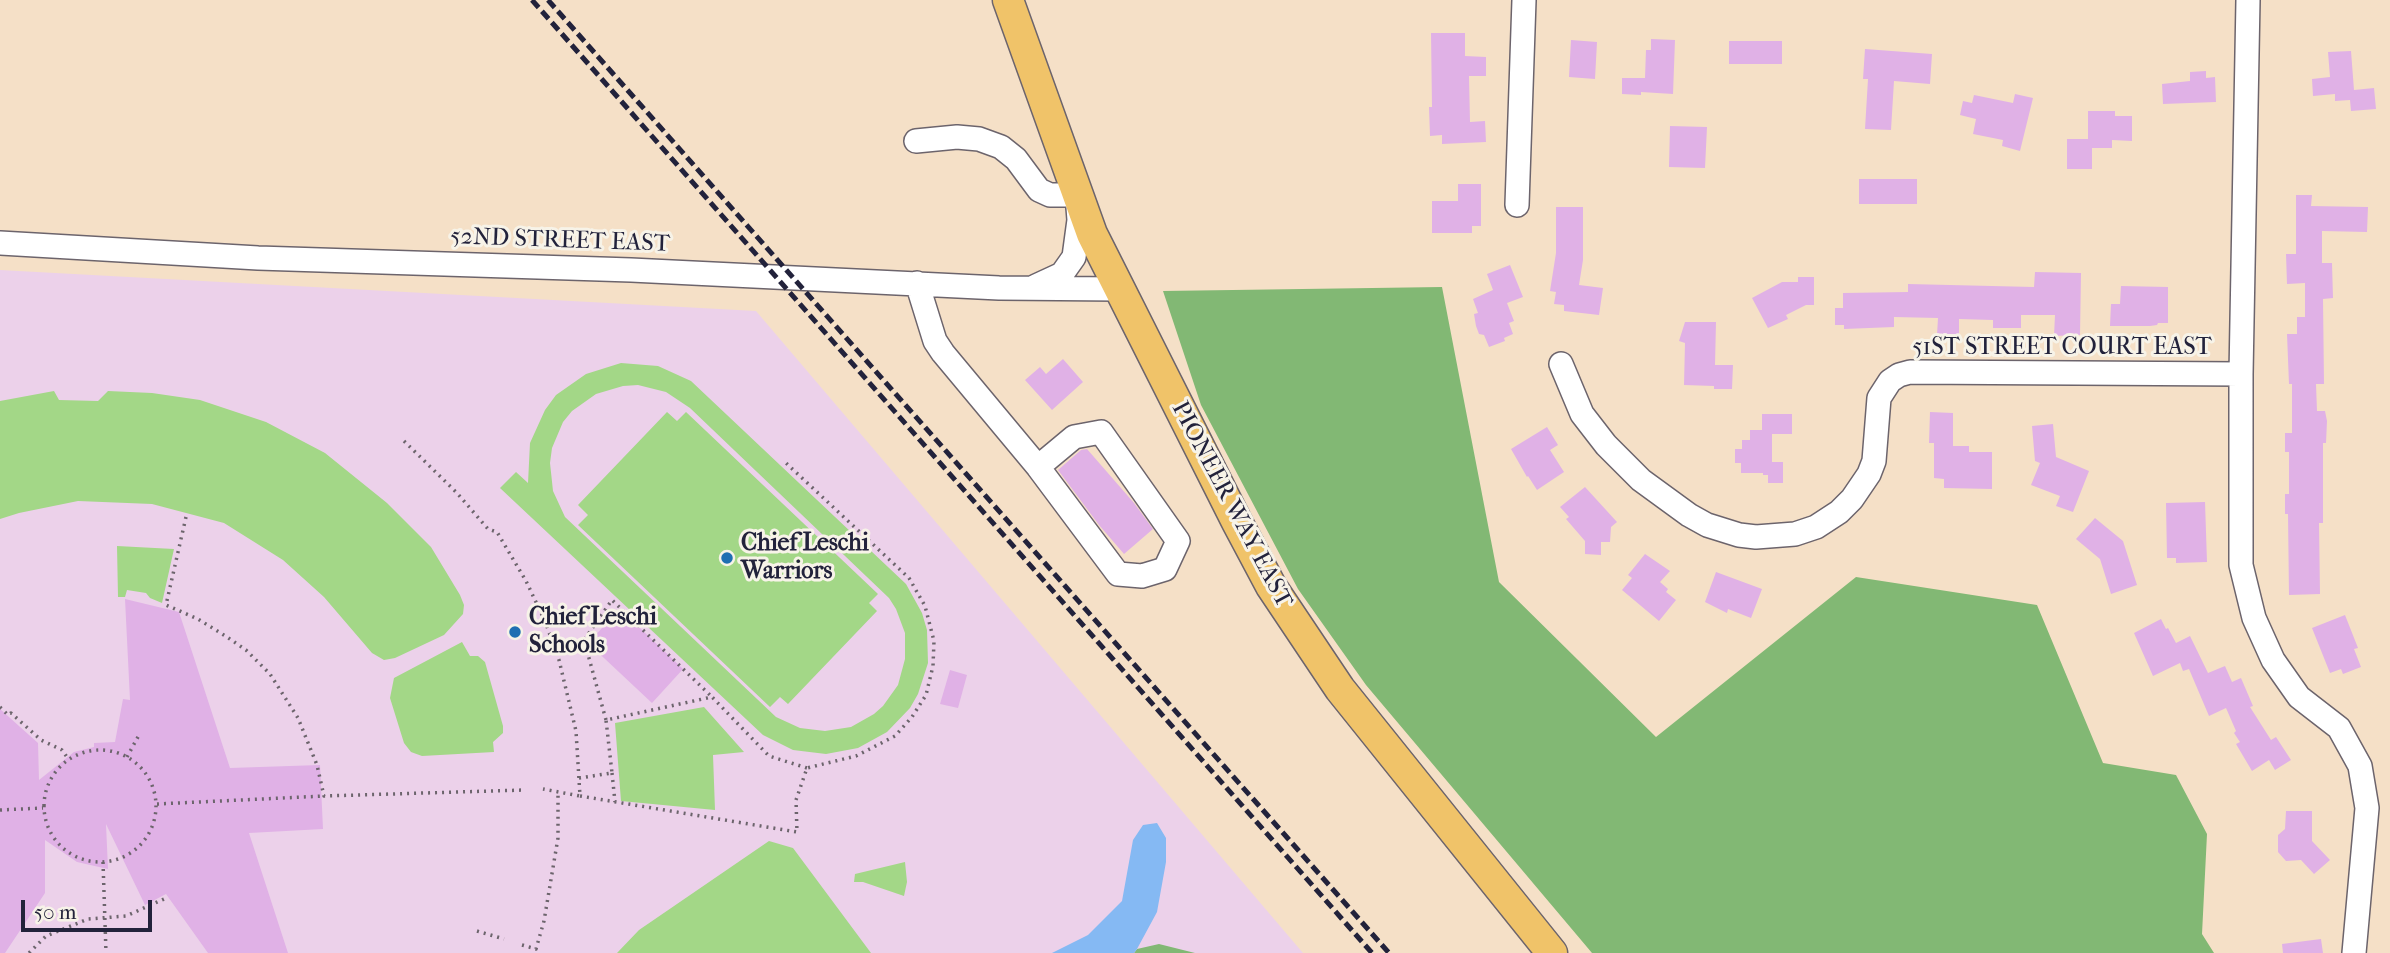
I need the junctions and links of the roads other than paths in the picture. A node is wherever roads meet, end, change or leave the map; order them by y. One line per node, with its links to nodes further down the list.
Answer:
1 (1008, 0): 5 (main road, PIONEER WAY EAST)
2 (1524, 0): 6 (street)
3 (2248, 0): 12 (street)
4 (916, 141): 5 (street)
5 (1077, 195): 9 (street); 10 (main road, PIONEER WAY EAST)
6 (1517, 205)
7 (0, 243): 8 (street, 52ND STREET EAST)
8 (917, 283): 9 (street, 52ND STREET EAST); 13 (street)
9 (1033, 287): 10 (street, 52ND STREET EAST)
10 (1119, 289): 14 (main road, PIONEER WAY EAST)
11 (1561, 364): 12 (street, 51ST STREET COURT EAST)
12 (2241, 374): 15 (street)
13 (1038, 467): 13 (street)
14 (1552, 953)
15 (2354, 953)

